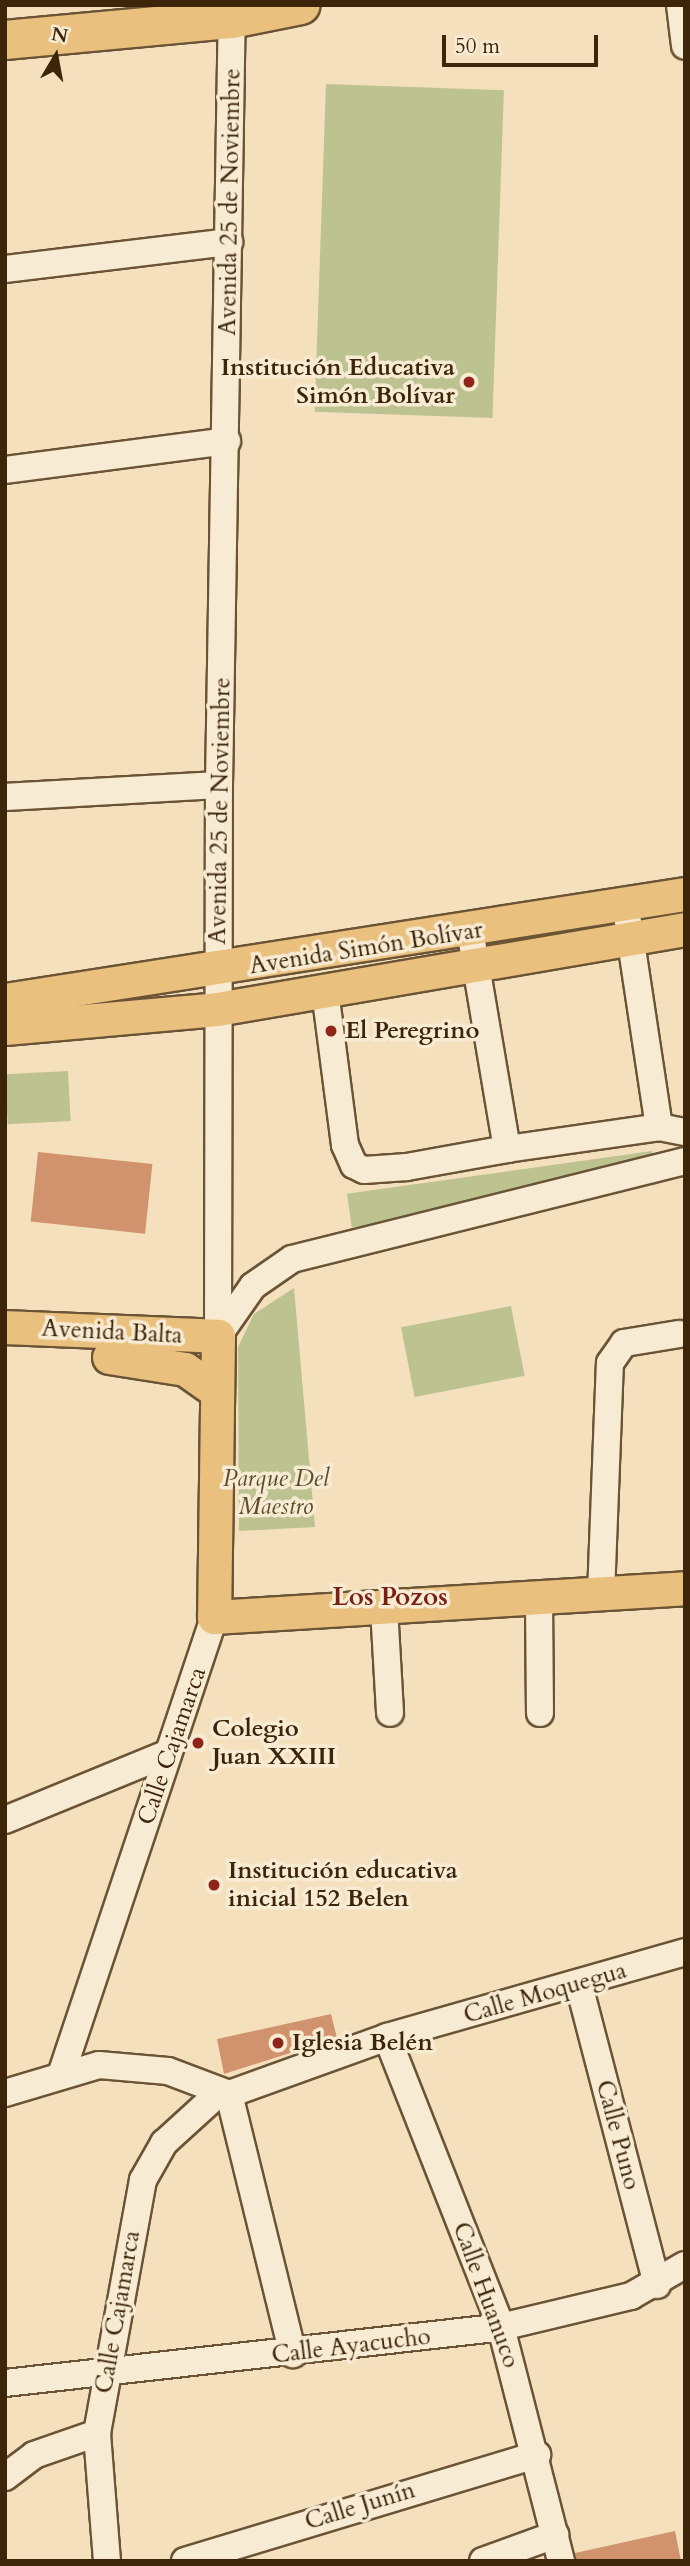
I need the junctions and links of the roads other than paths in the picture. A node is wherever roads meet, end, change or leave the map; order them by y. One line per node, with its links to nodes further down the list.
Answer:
1 (111, 5): 5 (highway)
2 (301, 5): 4 (highway)
3 (680, 5): 7 (street)
4 (232, 12): 6 (highway); 8 (street, Avenida 25 de Noviembre)
5 (5, 14)
6 (5, 40)
7 (685, 46)
8 (229, 242): 9 (street); 10 (street, Avenida 25 de Noviembre)
9 (5, 270)
10 (227, 442): 11 (street); 12 (street, Avenida 25 de Noviembre)
11 (5, 470)
12 (219, 785): 13 (street); 20 (street, Avenida 25 de Noviembre)
13 (5, 797)
14 (685, 894): 15 (main road, Avenida Simón Bolívar)
15 (625, 905): 17 (main road, Avenida Simón Bolívar); 18 (street)
16 (685, 929): 18 (main road, Avenida Simón Bolívar)
17 (470, 931): 19 (street); 20 (main road, Avenida Simón Bolívar)
18 (631, 939): 19 (main road, Avenida Simón Bolívar); 25 (street)
19 (477, 965): 21 (main road, Avenida Simón Bolívar); 26 (street)
20 (219, 971): 22 (main road, Avenida Simón Bolívar); 23 (street, Avenida 25 de Noviembre)
21 (325, 991): 23 (main road, Avenida Simón Bolívar); 26 (street)
22 (5, 1000)
23 (217, 1009): 24 (main road, Avenida Simón Bolívar); 30 (street, Avenida 25 de Noviembre)
24 (5, 1028)
25 (672, 1130): 26 (street)
26 (508, 1149)
27 (685, 1161): 30 (street)
28 (5, 1327): 30 (main road, Avenida Balta)
29 (679, 1334): 34 (street)
30 (218, 1336): 32 (main road, Avenida 25 de Noviembre)
31 (5, 1350): 32 (main road, Avenida Balta)
32 (217, 1391): 37 (main road, Avenida 25 de Noviembre)
33 (685, 1567): 34 (main road)
34 (602, 1585): 35 (main road); 36 (main road); 37 (main road)
35 (685, 1588)
36 (539, 1600): 38 (main road); 40 (street)
37 (214, 1607): 38 (main road); 41 (street, Calle Cajamarca)
38 (384, 1608): 39 (street)
39 (390, 1713)
40 (540, 1713)
41 (168, 1753): 42 (street); 46 (street, Calle Cajamarca)
42 (5, 1820)
43 (685, 1952): 44 (street, Calle Moquegua)
44 (579, 1985): 45 (street, Calle Moquegua); 50 (street, Calle Puno)
45 (387, 2037): 48 (street, Calle Moquegua); 51 (street, Calle Huanuco)
46 (61, 2075): 47 (street); 48 (street)
47 (5, 2093)
48 (224, 2094): 52 (street); 53 (street, Calle Cajamarca)
49 (685, 2265): 50 (street, Calle Ayacucho)
50 (657, 2285): 51 (street, Calle Ayacucho)
51 (500, 2327): 52 (street, Calle Ayacucho); 56 (street, Calle Huanuco)
52 (293, 2354): 53 (street, Calle Ayacucho)
53 (106, 2374): 54 (street, Calle Ayacucho); 55 (street, Calle Cajamarca)
54 (5, 2383)
55 (97, 2433): 57 (street); 59 (street, Calle Cajamarca)
56 (537, 2455): 58 (street, Calle Huanuco); 60 (street, Calle Junín)
57 (5, 2477)
58 (558, 2548): 61 (street)
59 (107, 2561)
60 (184, 2561)
61 (483, 2561)

